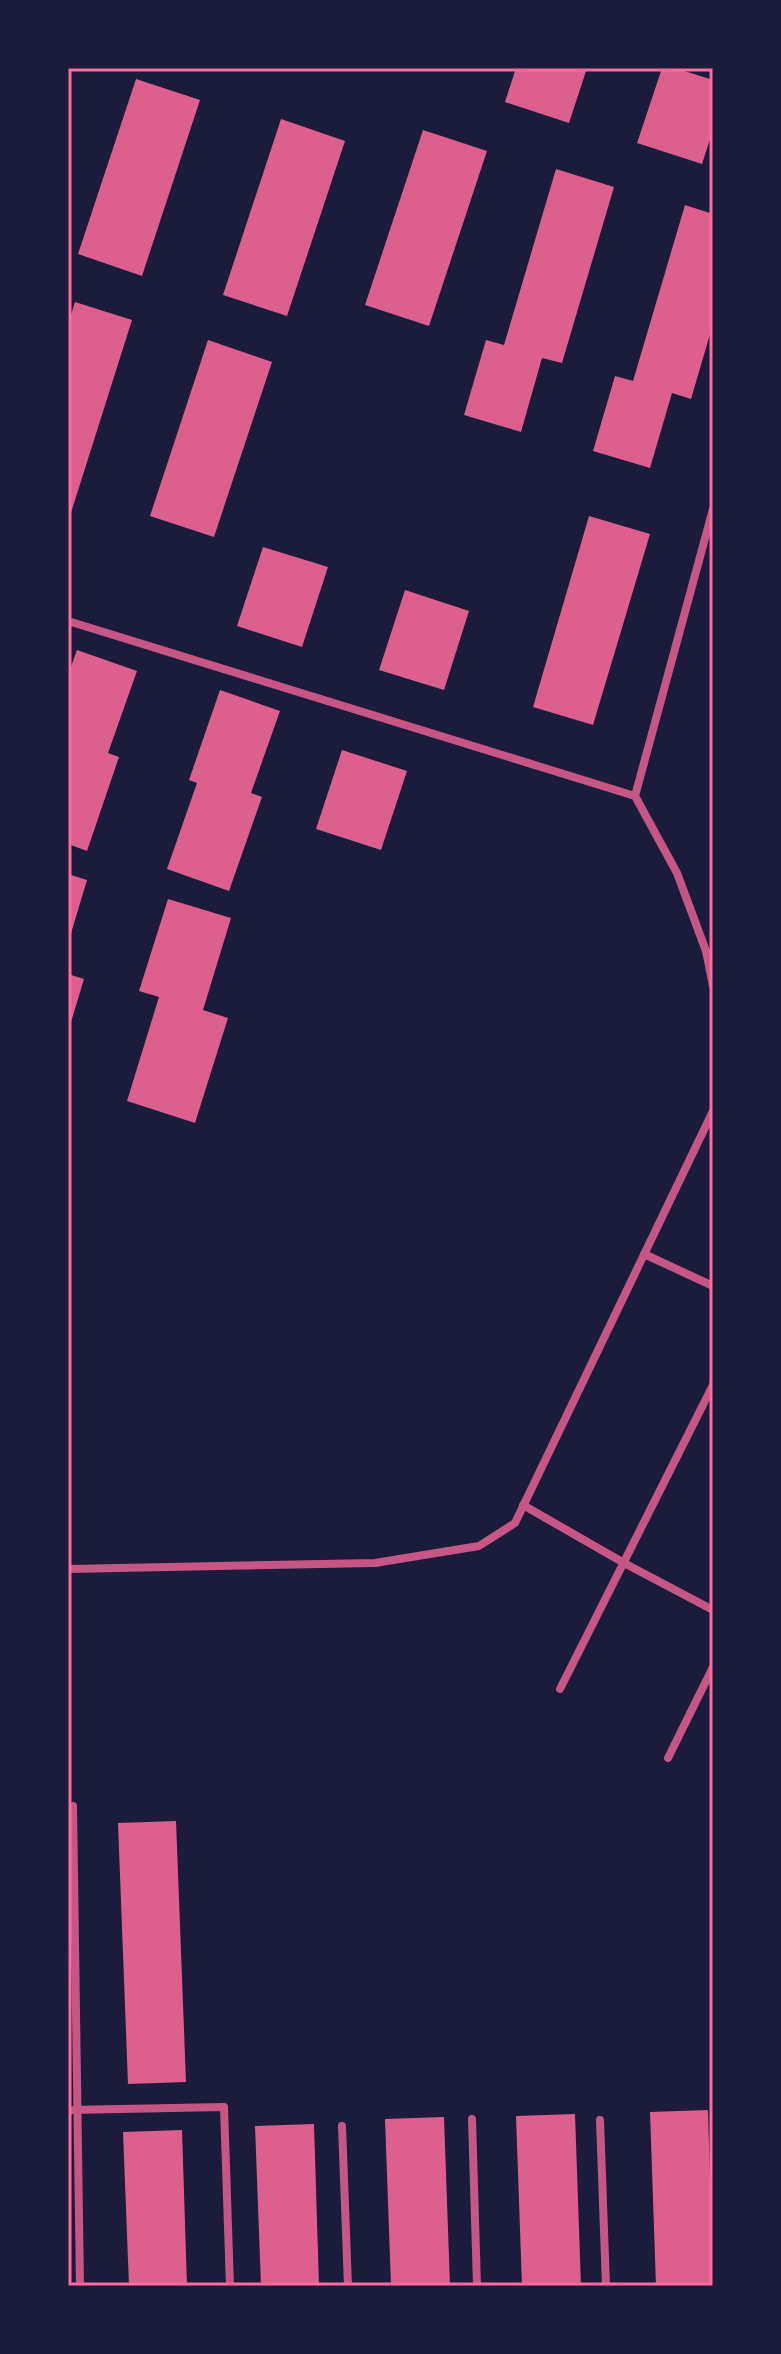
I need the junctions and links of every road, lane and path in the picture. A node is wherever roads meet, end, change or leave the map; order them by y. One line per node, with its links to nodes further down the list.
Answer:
1 (713, 509): 2 (street)
2 (711, 524): 4 (street)
3 (68, 621): 4 (street)
4 (635, 796): 5 (street)
5 (713, 986)
6 (713, 1111): 7 (street)
7 (644, 1254): 8 (street); 10 (street)
8 (713, 1286)
9 (713, 1385): 11 (street)
10 (523, 1505): 11 (street); 12 (street)
11 (624, 1563): 13 (street); 15 (street)
12 (68, 1569)
13 (713, 1610)
14 (713, 1667): 16 (street)
15 (560, 1689)
16 (668, 1758)
17 (73, 1806): 18 (street)
18 (72, 2110): 22 (street); 23 (street)
19 (472, 2119): 25 (street)
20 (600, 2120): 26 (street)
21 (342, 2126): 24 (street)
22 (80, 2286)
23 (230, 2286)
24 (348, 2286)
25 (477, 2286)
26 (606, 2286)

